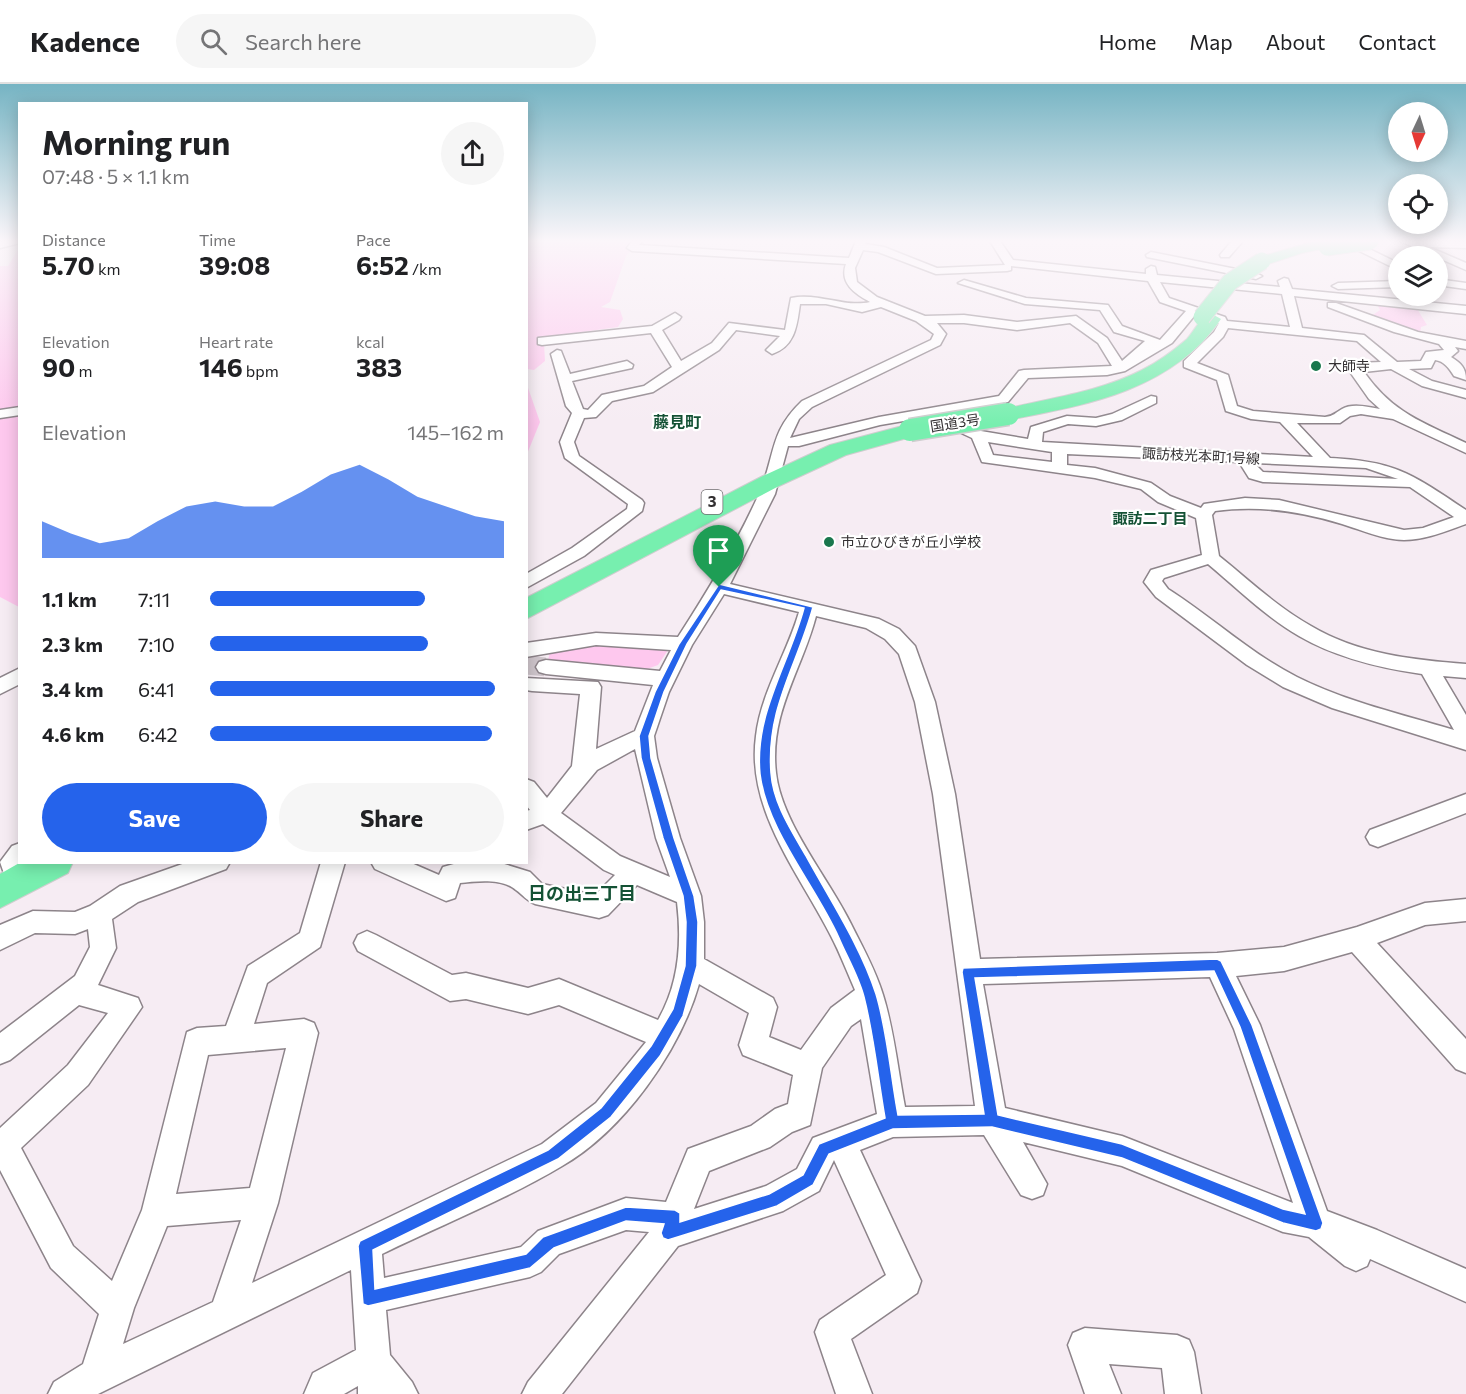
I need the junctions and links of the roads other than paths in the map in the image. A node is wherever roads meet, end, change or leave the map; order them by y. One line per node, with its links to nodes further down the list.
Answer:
1 (795, 302): 17 (street)
2 (832, 302): 9 (street)
3 (1053, 302): 26 (street)
4 (1170, 302): 13 (street)
5 (1222, 302): 13 (highway, 国道3号 / 3)
6 (1291, 302): 16 (street)
7 (1327, 302): 19 (street)
8 (1397, 302): 10 (street)
9 (883, 303): 14 (street)
10 (1442, 308): 11 (street); 20 (street)
11 (1466, 310)
12 (675, 317): 15 (street)
13 (1208, 317): 16 (street); 26 (street); 41 (street); 52 (highway, 国道3号 / 3, bridge)
14 (921, 320): 29 (street); 44 (street)
15 (655, 329): 21 (street); 28 (street)
16 (1297, 331): 27 (street)
17 (790, 334): 24 (street); 28 (street)
18 (542, 340): 21 (street)
19 (1444, 343): 20 (street); 25 (street)
20 (1466, 344)
21 (620, 349): 31 (street); 32 (street)
22 (1416, 351): 25 (street)
23 (557, 354): 31 (street)
24 (790, 355)
25 (1436, 356): 27 (street); 30 (street)
26 (1138, 359): 29 (street)
27 (1392, 364): 33 (street); 34 (street)
28 (680, 368): 32 (street)
29 (1120, 368): 37 (street)
30 (1466, 376)
31 (564, 379): 38 (street)
32 (638, 391): 38 (street)
33 (1374, 396): 40 (street); 42 (street)
34 (1464, 397)
35 (1151, 400): 45 (street)
36 (18, 411): 39 (street)
37 (928, 412): 43 (street, 諏訪枝光本町1号線); 44 (street)
38 (579, 413): 58 (street)
39 (0, 414)
40 (1396, 416): 41 (street); 47 (street)
41 (1284, 418): 50 (street)
42 (1457, 428)
43 (979, 435): 45 (street, 諏訪枝光本町1号線); 51 (street)
44 (781, 442): 52 (street)
45 (1034, 446): 46 (street, 諏訪枝光本町1号線)
46 (1060, 449): 48 (street, 諏訪枝光本町1号線); 51 (street)
47 (1466, 449)
48 (1095, 451): 49 (street, 諏訪枝光本町1号線); 53 (street)
49 (1244, 458): 50 (street, 諏訪枝光本町1号線); 54 (street)
50 (1327, 463): 54 (street, 諏訪枝光本町1号線)
51 (1059, 468): 53 (street)
52 (771, 476): 59 (street); 60 (highway, 国道3号 / 3); 62 (highway, 国道3号 / 3)
53 (1108, 477): 55 (street)
54 (1415, 482): 56 (street, 諏訪枝光本町1号線)
55 (1204, 515): 56 (street); 57 (street)
56 (1466, 517)
57 (1211, 558): 65 (street); 73 (street)
58 (528, 581)
59 (719, 587): 61 (street); 63 (street)
60 (528, 598)
61 (809, 607): 94 (street); 96 (street)
62 (528, 609)
63 (683, 644): 64 (street); 68 (street)
64 (535, 653): 68 (street); 70 (street)
65 (1430, 668): 66 (street); 71 (street)
66 (1466, 671)
67 (18, 676): 69 (street)
68 (666, 679): 72 (street)
69 (0, 687)
70 (529, 689): 74 (street)
71 (1466, 733)
72 (644, 736): 74 (street); 86 (street)
73 (1466, 742)
74 (583, 769): 77 (street)
75 (528, 793): 77 (street)
76 (1466, 803): 78 (street)
77 (537, 818): 84 (street)
78 (1378, 837)
79 (47, 864): 85 (highway)
80 (212, 864): 88 (street)
81 (332, 864): 98 (street)
82 (394, 865): 83 (street)
83 (485, 866): 84 (street)
84 (635, 871): 86 (street)
85 (13, 872)
86 (689, 896): 93 (street)
87 (1466, 910): 90 (street)
88 (99, 914): 89 (street); 95 (street)
89 (0, 938)
90 (1356, 939): 92 (street); 100 (street)
91 (367, 943): 97 (street)
92 (1217, 965): 94 (street); 108 (street)
93 (691, 966): 97 (street); 101 (street)
94 (968, 972): 102 (street)
95 (76, 991): 99 (street); 114 (street)
96 (870, 995): 101 (street); 103 (street)
97 (664, 1036): 110 (street)
98 (235, 1039): 106 (street); 107 (street)
99 (0, 1050)
100 (1466, 1059)
101 (808, 1067): 109 (street)
102 (992, 1120): 103 (street); 105 (street); 108 (street)
103 (893, 1122): 104 (street)
104 (841, 1142): 109 (street); 123 (street)
105 (1032, 1184)
106 (262, 1203): 107 (street); 115 (street)
107 (157, 1211): 114 (street)
108 (1316, 1223): 111 (street); 112 (street)
109 (671, 1225): 113 (street); 122 (street)
110 (365, 1246): 113 (street); 115 (street)
111 (1356, 1255)
112 (1466, 1286)
113 (368, 1298): 116 (street)
114 (117, 1308): 117 (street)
115 (225, 1315): 117 (street)
116 (372, 1360): 119 (street); 120 (street); 121 (street)
117 (97, 1375): 118 (street)
118 (66, 1394)
119 (322, 1394)
120 (376, 1394)
121 (400, 1394)
122 (540, 1394)
123 (854, 1394)
124 (1103, 1394): 125 (street)
125 (1183, 1394)

